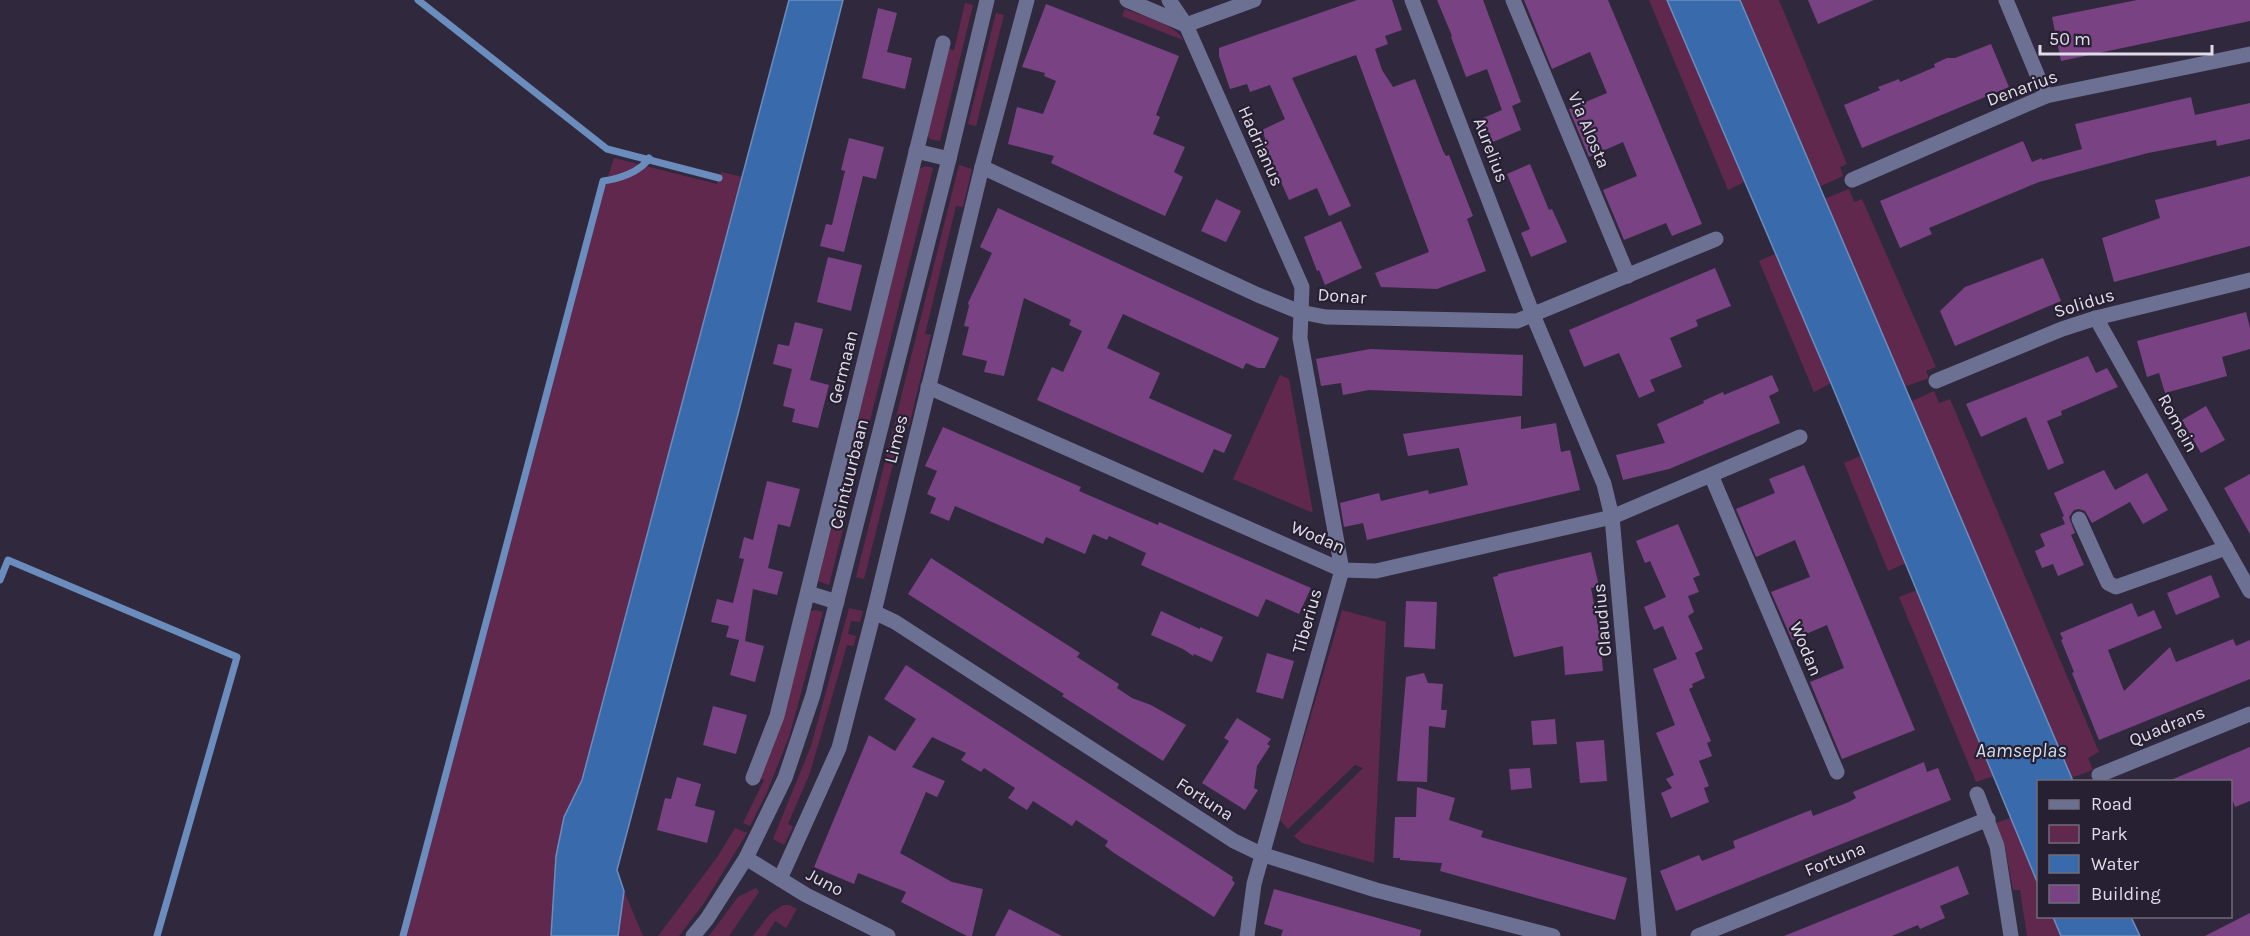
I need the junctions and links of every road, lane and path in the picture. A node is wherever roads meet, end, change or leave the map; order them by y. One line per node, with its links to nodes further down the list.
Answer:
1 (987, 0): 14 (street, Ceintuurbaan)
2 (1027, 0): 15 (street, Limes)
3 (1127, 0): 9 (street)
4 (1169, 0): 9 (street, Hadrianus)
5 (1254, 0): 9 (street)
6 (1412, 0): 21 (street, Aurelius)
7 (1513, 0): 18 (street, Via Alosta)
8 (2006, 0): 12 (street)
9 (1186, 25): 20 (street, Hadrianus)
10 (943, 43): 13 (street, Germaan)
11 (2250, 54): 12 (street, Denarius)
12 (2046, 96): 16 (street, Denarius)
13 (916, 151): 14 (street); 32 (street, Germaan)
14 (949, 159): 33 (street, Ceintuurbaan)
15 (982, 167): 20 (street, Donar); 24 (street, Limes)
16 (1852, 180)
17 (1716, 239): 18 (street, Donar)
18 (1628, 276): 21 (street, Donar)
19 (2250, 280): 22 (street, Solidus)
20 (1300, 312): 21 (street, Donar); 30 (street, Tiberius)
21 (1533, 315): 27 (street, Claudius)
22 (2097, 318): 23 (street, Solidus); 29 (street, Romein)
23 (1936, 381)
24 (928, 387): 30 (street, Wodan); 34 (street, Limes)
25 (1800, 437): 26 (street, Wodan)
26 (1711, 475): 27 (street, Wodan); 36 (street, Wodan)
27 (1612, 517): 30 (street, Wodan); 48 (street, Claudius)
28 (2079, 519): 29 (street)
29 (2226, 548): 31 (street, Romein)
30 (1342, 570): 41 (street, Tiberius)
31 (2250, 591)
32 (808, 593): 33 (street); 38 (street, Germaan)
33 (837, 602): 42 (street, Ceintuurbaan)
34 (874, 612): 41 (street, Fortuna); 43 (street, Limes)
35 (2250, 714): 37 (street, Quadrans)
36 (1837, 772)
37 (2098, 775)
38 (753, 778)
39 (1977, 794): 40 (street)
40 (1988, 819): 49 (street, Fortuna); 50 (street)
41 (1261, 854): 46 (street, Tiberius); 47 (street, Fortuna)
42 (746, 858): 43 (street, Juno); 44 (street, Ceintuurbaan)
43 (780, 879): 45 (street, Juno)
44 (693, 936)
45 (888, 936)
46 (1247, 936)
47 (1553, 936)
48 (1649, 936)
49 (1698, 936)
50 (2011, 936)

